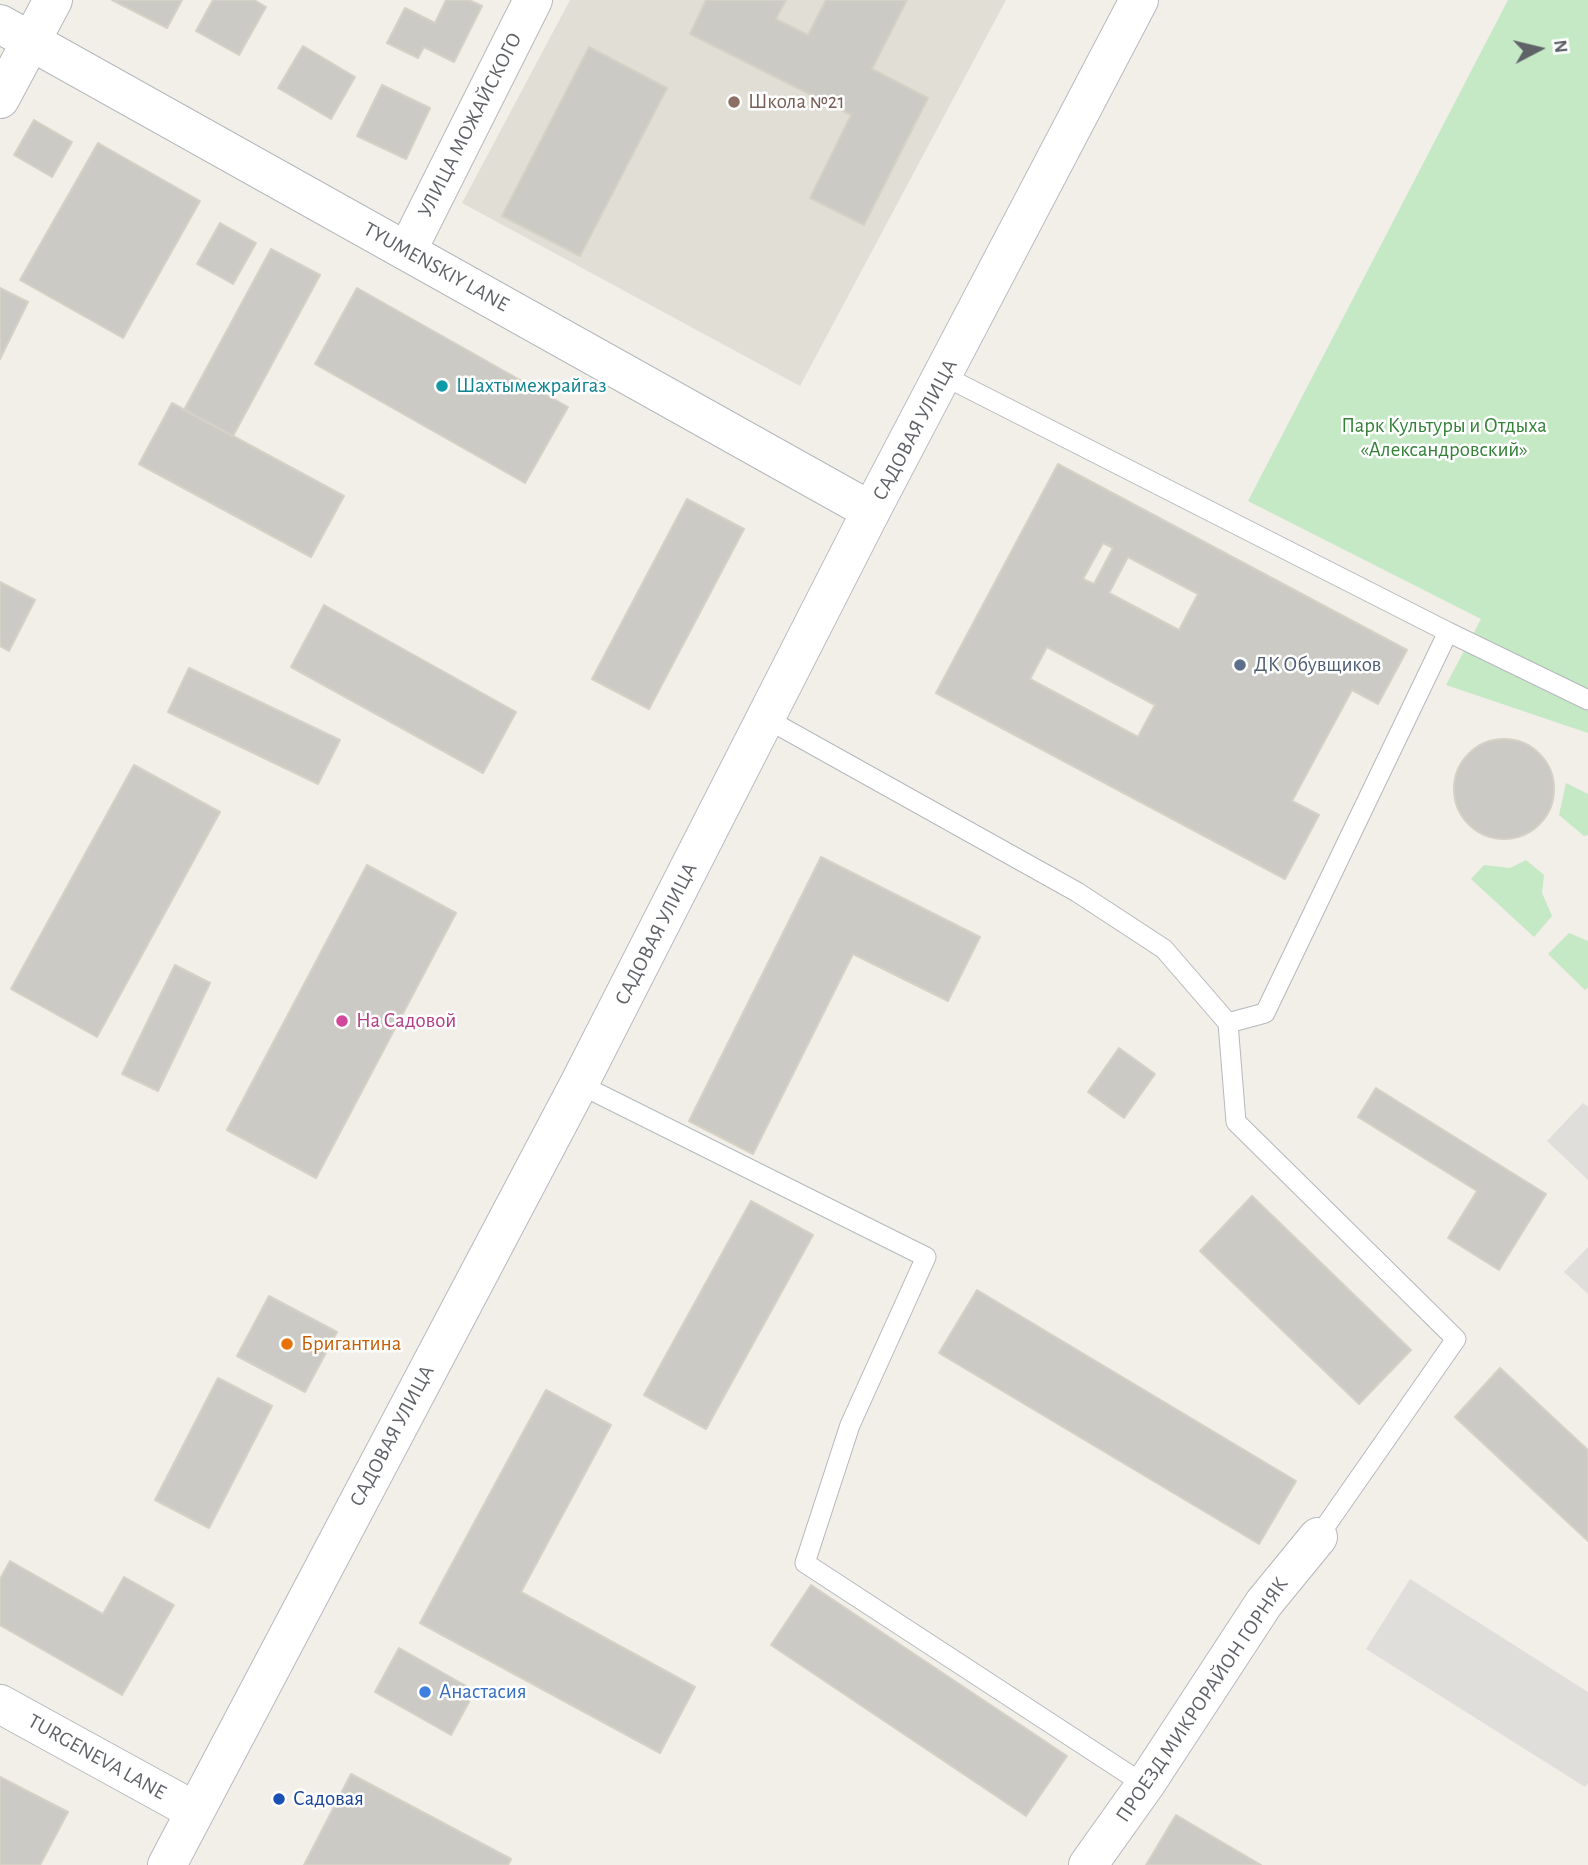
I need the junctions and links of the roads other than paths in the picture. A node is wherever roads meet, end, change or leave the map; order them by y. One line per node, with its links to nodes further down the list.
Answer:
1 (53, 0): 4 (street)
2 (533, 0): 6 (street, УЛИЦА МОЖАЙСКОГО)
3 (1139, 0): 7 (street, САДОВАЯ УЛИЦА)
4 (15, 33): 5 (street); 6 (street, TYUMENSKIY LANE)
5 (0, 99)
6 (407, 251): 8 (street, TYUMENSKIY LANE)
7 (944, 376): 8 (street, САДОВАЯ УЛИЦА); 9 (lane)
8 (871, 511): 11 (street, САДОВАЯ УЛИЦА)
9 (1448, 632): 10 (lane); 12 (lane)
10 (1588, 700)
11 (766, 719): 12 (lane); 13 (street, САДОВАЯ УЛИЦА)
12 (1227, 1023): 14 (lane)
13 (579, 1084): 16 (lane); 17 (street, САДОВАЯ УЛИЦА)
14 (1318, 1537): 16 (street, ПРОЕЗД МИКРОРАЙОН ГОРНЯК)
15 (0, 1704): 17 (street, TURGENEVA LANE)
16 (1146, 1784): 19 (street, ПРОЕЗД МИКРОРАЙОН ГОРНЯК)
17 (194, 1810): 18 (street, САДОВАЯ УЛИЦА)
18 (167, 1865)
19 (1087, 1865)

